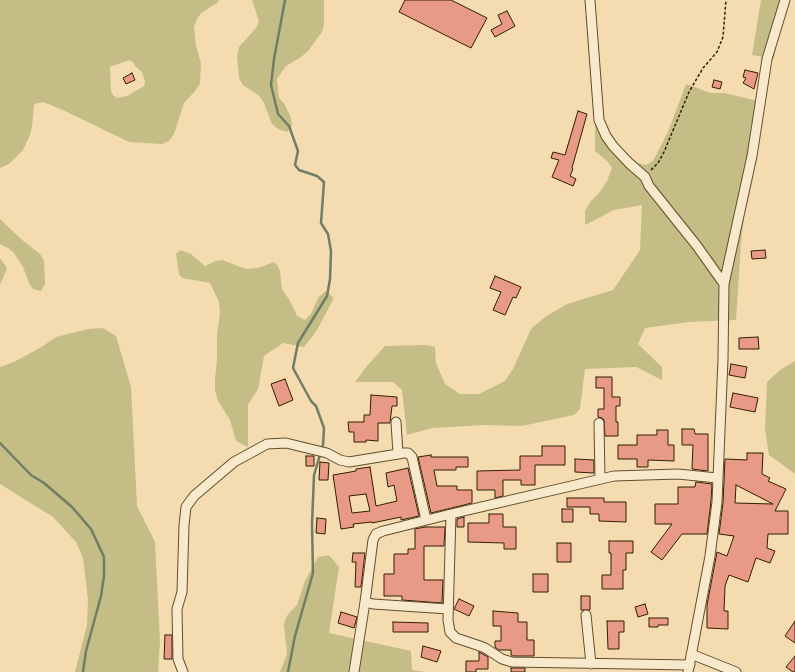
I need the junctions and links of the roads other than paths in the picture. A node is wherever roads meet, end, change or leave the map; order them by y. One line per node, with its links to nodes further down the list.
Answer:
1 (590, 0): 3 (street)
2 (785, 0): 3 (street)
3 (724, 284): 7 (street)
4 (396, 422): 6 (street)
5 (599, 424): 8 (street)
6 (398, 454): 10 (street); 17 (street)
7 (717, 478): 8 (street); 14 (street)
8 (600, 479): 9 (street)
9 (451, 514): 10 (street); 12 (street)
10 (426, 520): 11 (street)
11 (365, 602): 12 (street); 18 (street)
12 (448, 609): 15 (street)
13 (586, 614): 15 (street)
14 (691, 654): 16 (street); 19 (street)
15 (591, 664): 16 (street)
16 (689, 669)
17 (183, 672)
18 (354, 672)
19 (736, 672)

